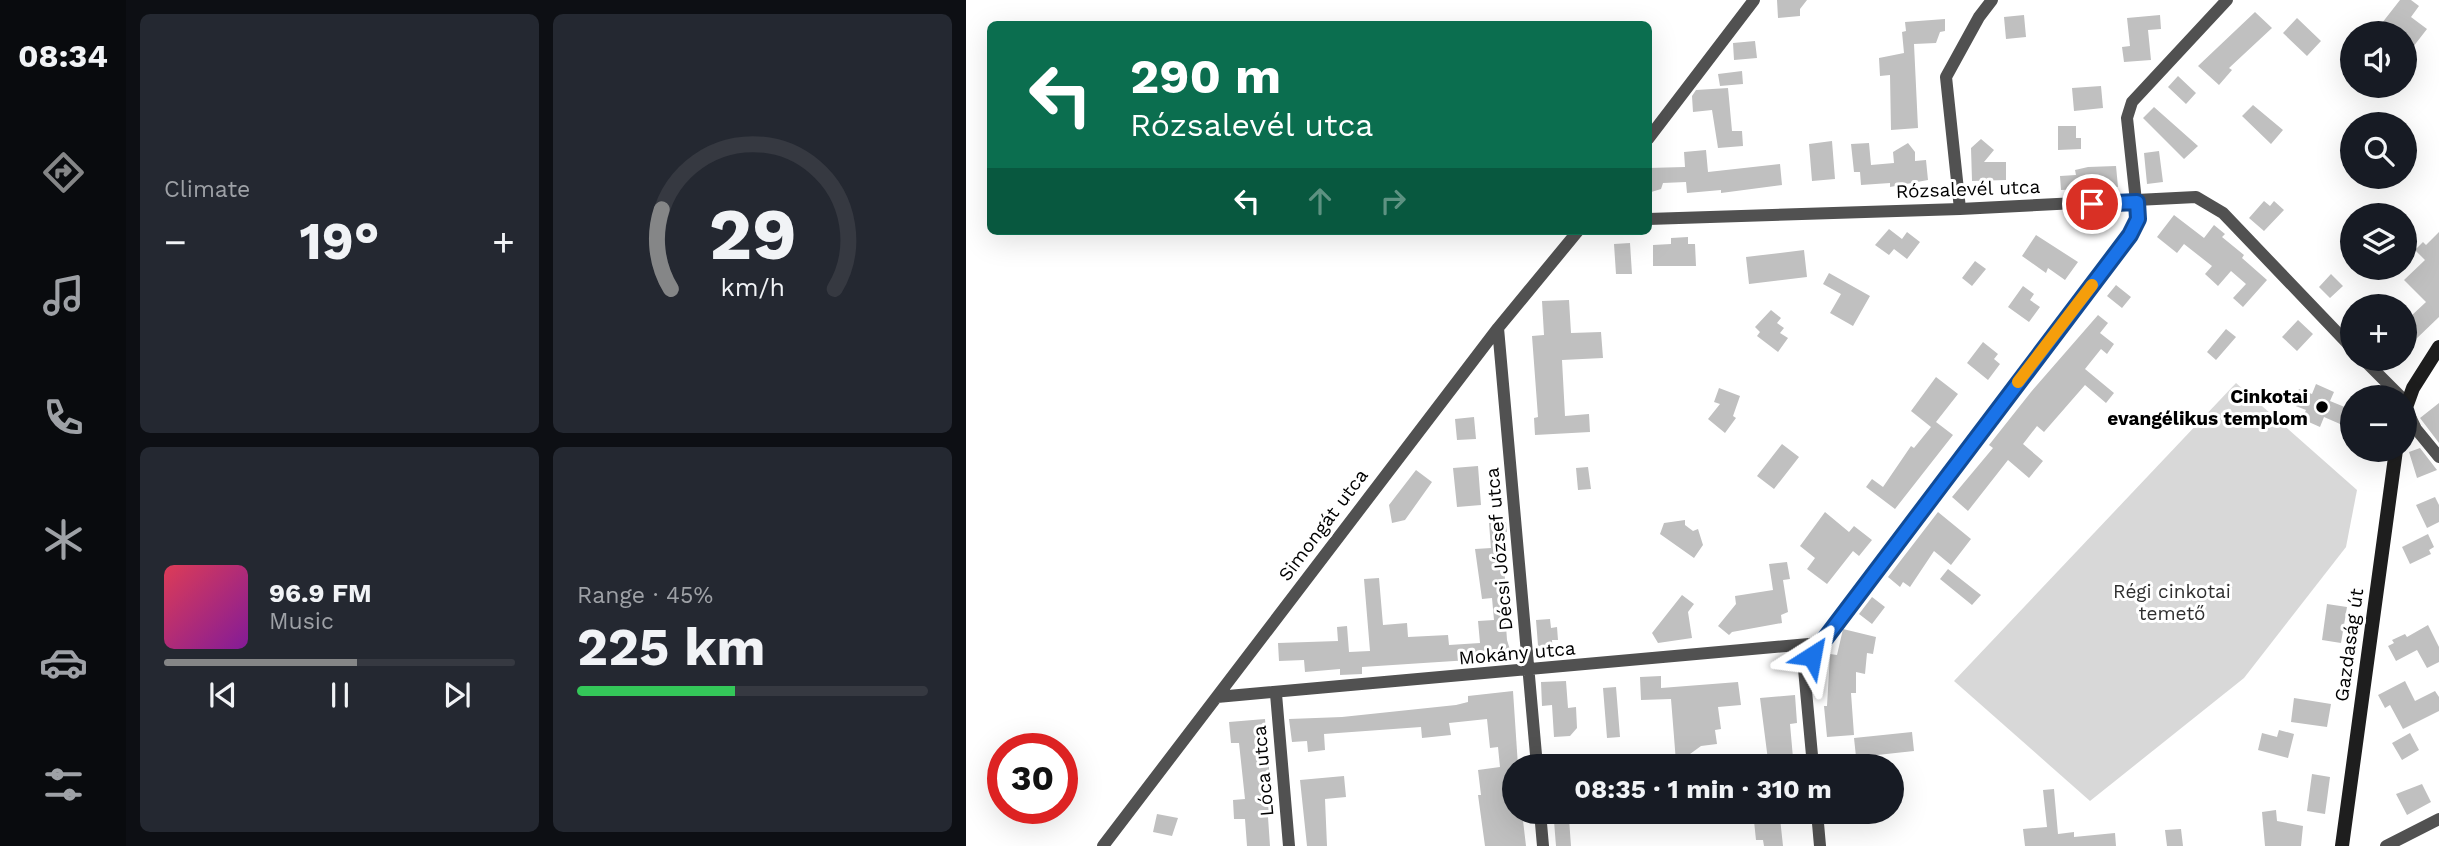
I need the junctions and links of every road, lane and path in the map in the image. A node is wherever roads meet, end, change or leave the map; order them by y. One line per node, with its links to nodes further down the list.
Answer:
1 (1754, 0): 4 (street)
2 (1992, 0): 6 (street)
3 (2227, 0): 5 (street)
4 (1652, 134)
5 (2137, 202): 6 (street, Rózsalevél utca); 10 (street, Rózsalevél utca); 18 (street)
6 (1960, 209): 7 (street, Rózsalevél utca)
7 (1652, 219)
8 (1575, 235): 9 (street, Simongát utca)
9 (1498, 328): 19 (street, Décsi József utca); 21 (street, Simongát utca)
10 (2340, 335)
11 (2439, 347): 14 (street)
12 (2373, 371): 13 (street)
13 (2386, 385)
14 (2415, 385)
15 (2417, 430): 16 (street)
16 (2439, 457)
17 (2394, 462): 31 (street, Gazdaság út)
18 (1820, 643): 19 (street, Mokány utca); 23 (street)
19 (1530, 671): 20 (street, Mokány utca); 22 (street, Décsi József utca)
20 (1276, 694): 21 (street, Mokány utca); 28 (street, Lóca utca)
21 (1217, 698): 27 (street, Simongát utca)
22 (1536, 754)
23 (1812, 754)
24 (2439, 819): 32 (street)
25 (1541, 824): 29 (street)
26 (1818, 824): 30 (street)
27 (1103, 846)
28 (1289, 846)
29 (1543, 846)
30 (1820, 846)
31 (2342, 846)
32 (2386, 846)

